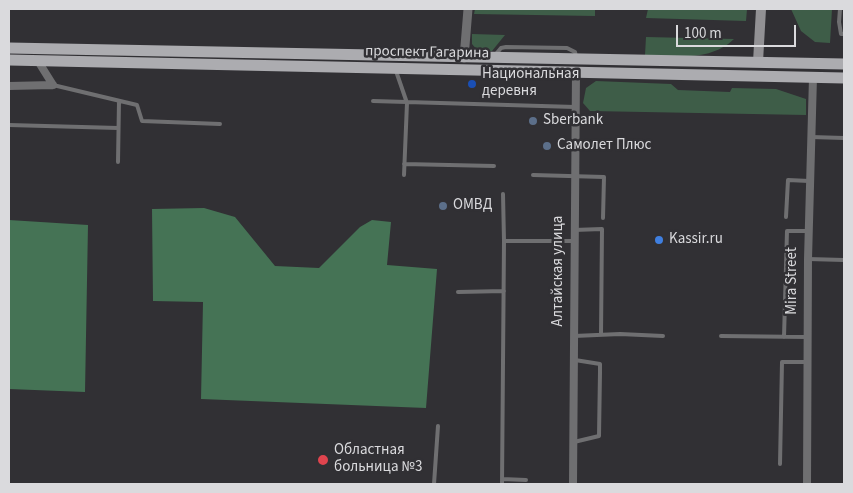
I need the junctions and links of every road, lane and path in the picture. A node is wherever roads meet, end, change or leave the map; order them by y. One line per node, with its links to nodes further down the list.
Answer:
1 (468, 9): 10 (street)
2 (761, 9): 9 (main road)
3 (840, 9): 4 (lane)
4 (844, 34)
5 (9, 48): 10 (main road, проспект Гагарина)
6 (576, 59): 9 (main road, проспект Гагарина); 10 (main road, проспект Гагарина); 13 (main road, Алтайская улица)
7 (9, 60): 8 (main road, проспект Гагарина)
8 (38, 61): 12 (main road, проспект Гагарина); 17 (street)
9 (758, 62): 11 (main road, проспект Гагарина); 14 (main road)
10 (464, 63): 12 (main road, проспект Гагарина); 13 (main road, проспект Гагарина)
11 (844, 64)
12 (395, 68): 21 (lane)
13 (576, 71): 14 (main road, проспект Гагарина); 22 (street, Алтайская улица)
14 (757, 76): 15 (main road, проспект Гагарина)
15 (813, 77): 16 (main road, проспект Гагарина); 26 (street, Mira Street)
16 (844, 78)
17 (53, 85): 18 (street); 19 (lane)
18 (9, 86)
19 (119, 101): 23 (lane); 25 (lane)
20 (373, 101): 21 (lane)
21 (407, 103): 22 (lane); 29 (lane)
22 (575, 106): 33 (street, Алтайская улица)
23 (220, 124)
24 (9, 125): 25 (lane)
25 (118, 128): 28 (lane)
26 (811, 137): 27 (lane); 34 (street, Mira Street)
27 (844, 138)
28 (118, 162)
29 (404, 164): 30 (lane); 31 (lane)
30 (494, 166)
31 (404, 175)
32 (533, 175): 33 (lane)
33 (574, 177): 37 (lane); 38 (street, Алтайская улица)
34 (809, 181): 36 (lane); 39 (street, Mira Street)
35 (503, 194): 40 (lane)
36 (786, 217)
37 (603, 218)
38 (574, 230): 41 (street, Алтайская улица); 46 (lane)
39 (808, 231): 42 (street, Mira Street); 50 (lane)
40 (504, 240): 41 (lane); 44 (lane)
41 (574, 241): 47 (street, Алтайская улица)
42 (808, 259): 43 (lane); 51 (street, Mira Street)
43 (844, 260)
44 (504, 291): 45 (lane); 58 (lane)
45 (458, 292)
46 (601, 335): 47 (lane); 48 (lane)
47 (574, 336): 52 (street, Алтайская улица)
48 (663, 336)
49 (721, 336): 50 (lane)
50 (784, 337): 51 (lane)
51 (808, 337): 53 (street, Mira Street)
52 (574, 360): 55 (street, Алтайская улица); 55 (lane)
53 (808, 362): 56 (lane); 61 (street, Mira Street)
54 (438, 426): 59 (lane)
55 (574, 442): 60 (street, Алтайская улица)
56 (780, 464)
57 (526, 480): 58 (lane)
58 (502, 482)
59 (434, 484)
60 (573, 484)
61 (807, 484)

